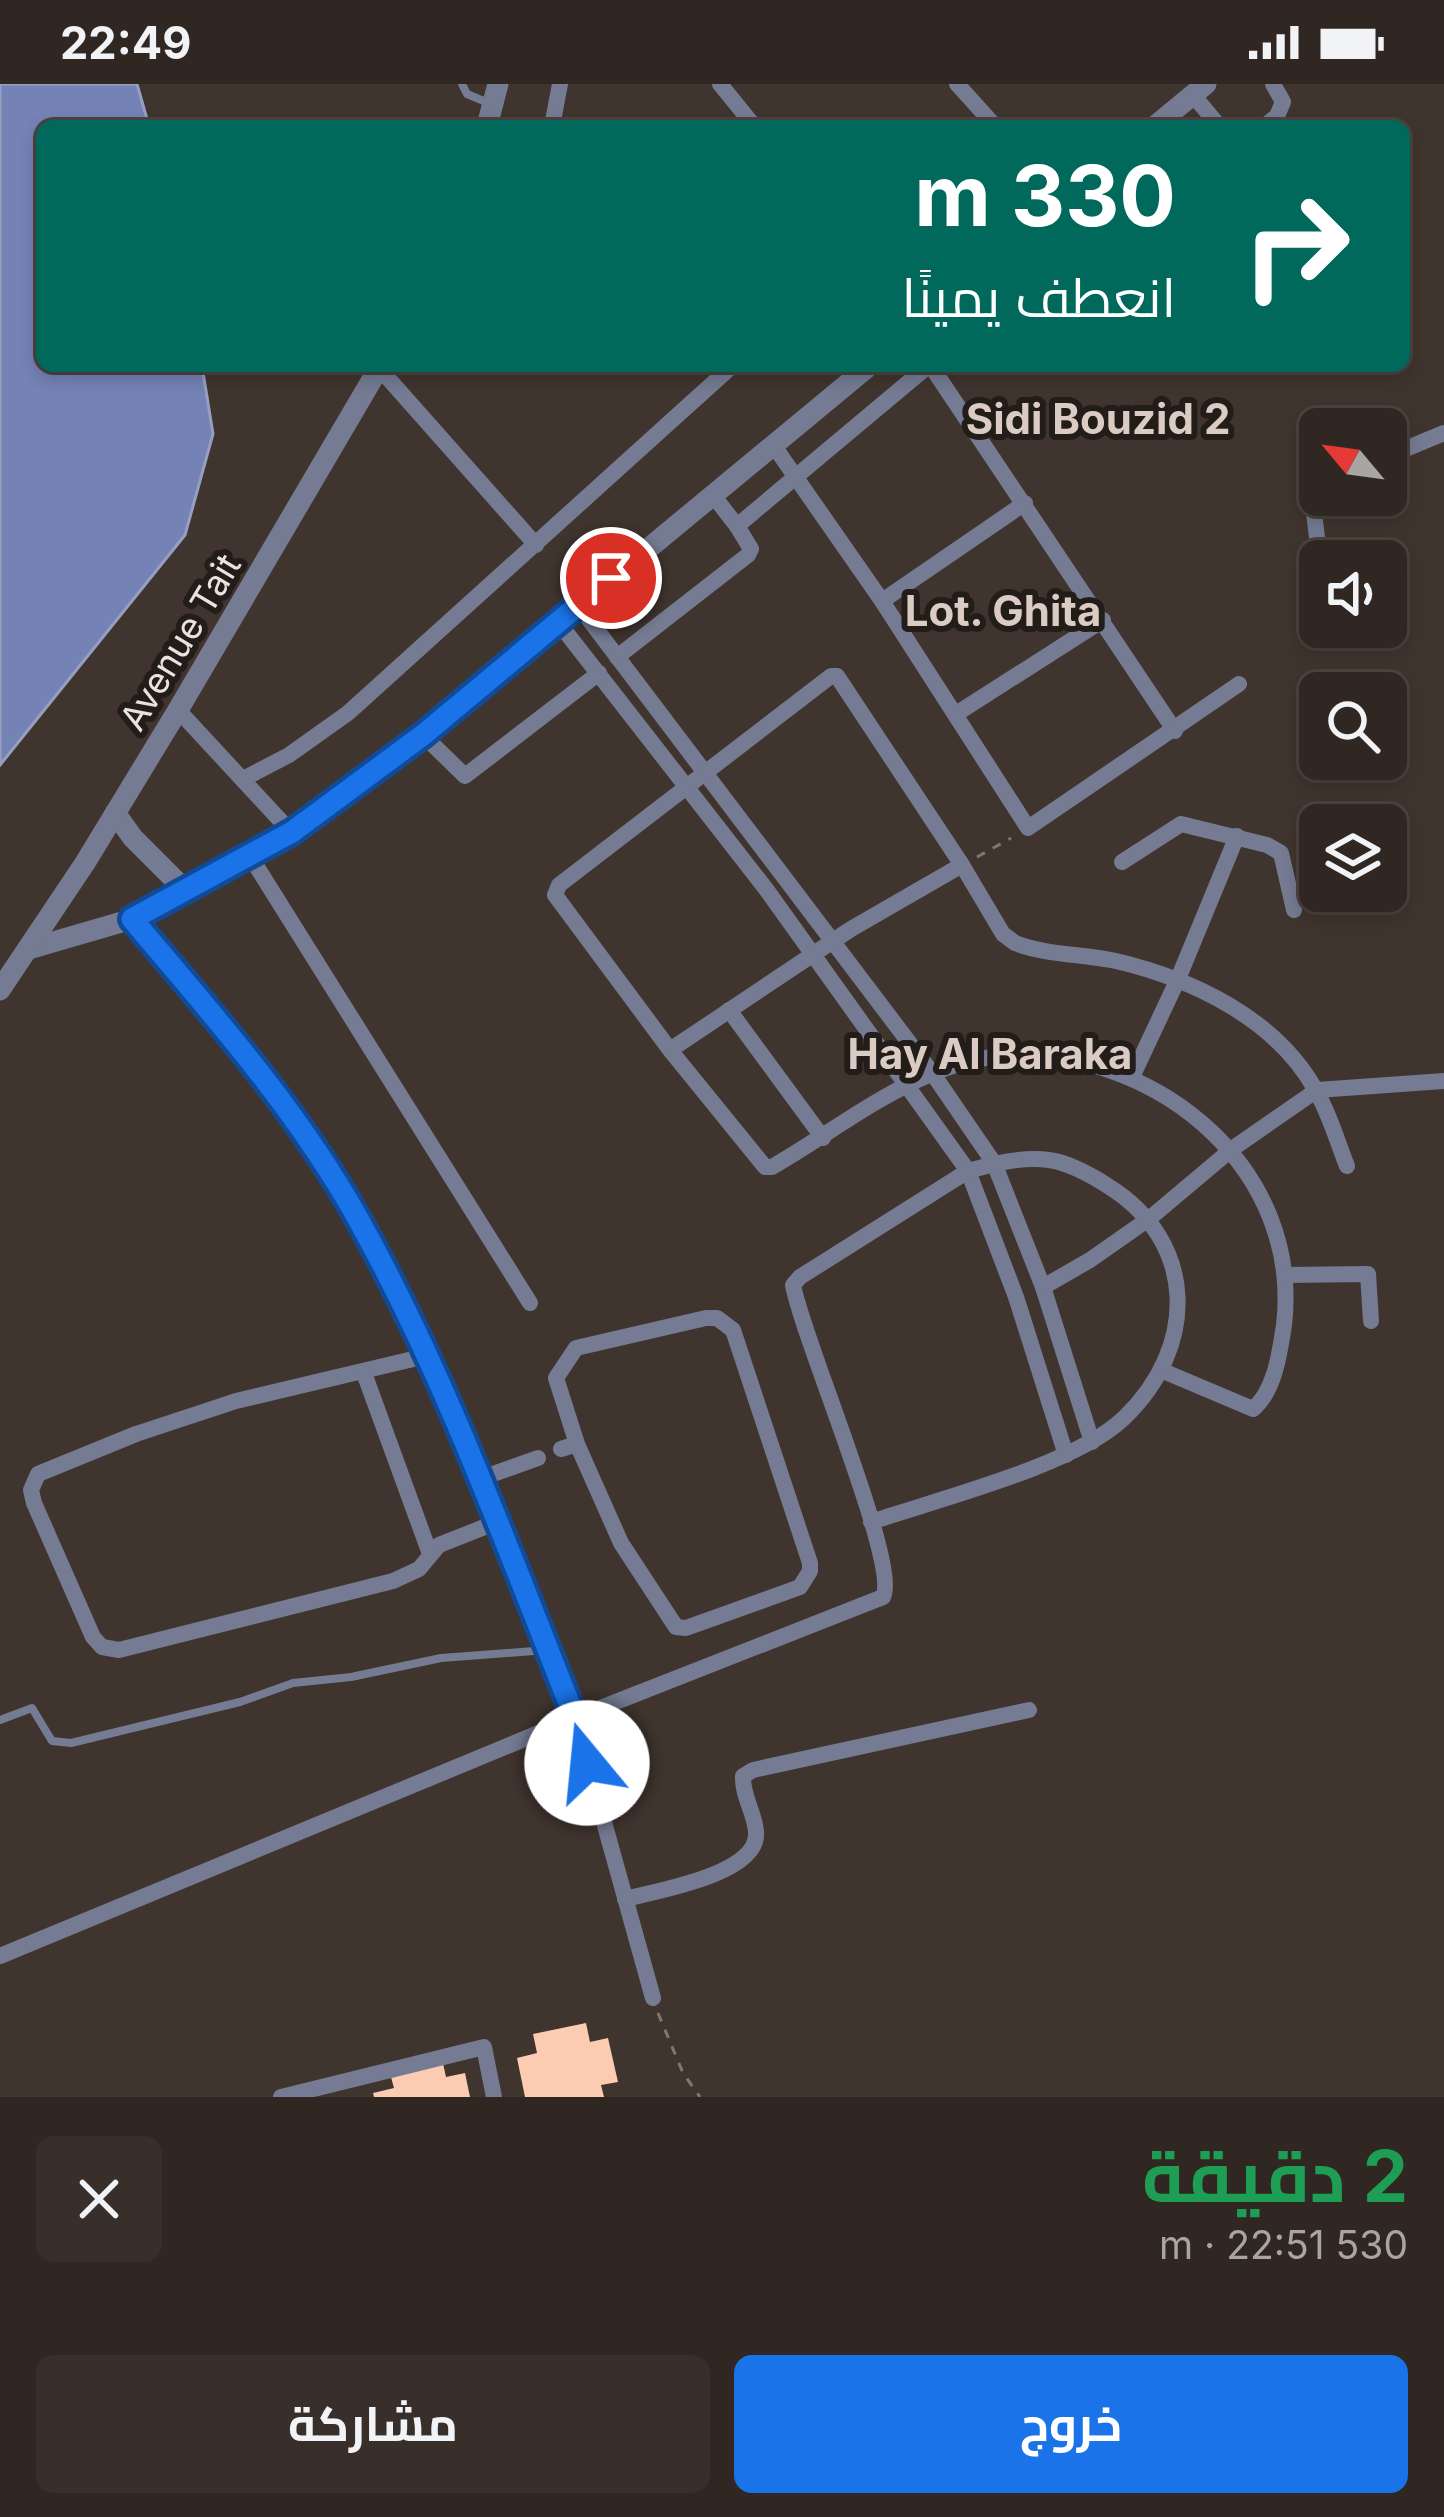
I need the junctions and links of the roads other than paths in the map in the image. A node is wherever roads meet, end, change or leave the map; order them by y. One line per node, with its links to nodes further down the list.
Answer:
1 (463, 84): 7 (lane)
2 (560, 84): 8 (street)
3 (720, 84): 9 (street)
4 (957, 84): 10 (street)
5 (1273, 84): 13 (street)
6 (1200, 90): 11 (street); 12 (street)
7 (492, 113)
8 (553, 120)
9 (749, 120)
10 (987, 120)
11 (1163, 120)
12 (1216, 120)
13 (1272, 120)
14 (377, 372): 35 (street, Avenue Tait)
15 (384, 372): 27 (street)
16 (725, 372): 27 (street)
17 (862, 372): 21 (street)
18 (922, 372): 23 (street)
19 (933, 372): 25 (street)
20 (1444, 433): 22 (street)
21 (774, 446): 23 (street); 24 (street)
22 (1407, 448)
23 (796, 474): 26 (street); 28 (street)
24 (712, 494): 26 (street); 29 (street)
25 (1025, 503): 28 (street); 30 (street)
26 (736, 526): 32 (street)
27 (536, 545): 40 (street)
28 (882, 601): 36 (street)
29 (578, 605): 31 (street); 32 (street)
30 (1102, 620): 36 (street); 37 (street)
31 (558, 622): 33 (street); 38 (street)
32 (617, 657): 39 (street)
33 (599, 673): 38 (street); 41 (street)
34 (1239, 684): 37 (street)
35 (178, 710): 40 (street); 42 (street, Avenue Tait)
36 (956, 714): 37 (street)
37 (1174, 731)
38 (423, 735): 43 (street)
39 (705, 772): 41 (street); 47 (street); 51 (street)
40 (243, 778): 43 (street)
41 (687, 786): 53 (street); 57 (street)
42 (115, 813): 48 (street); 52 (street, Avenue Tait)
43 (292, 832): 45 (street)
44 (1237, 836): 46 (street); 49 (street); 54 (street)
45 (250, 856): 48 (street); 71 (street)
46 (1122, 862)
47 (962, 865): 51 (street); 54 (street)
48 (185, 890): 50 (street)
49 (1294, 910)
50 (132, 919): 52 (street); 73 (street)
51 (831, 943): 53 (street); 58 (street)
52 (29, 949): 55 (street, Avenue Tait)
53 (814, 955): 56 (street); 61 (street)
54 (1178, 979): 59 (street); 62 (street)
55 (0, 990)
56 (729, 1010): 57 (street); 63 (street)
57 (670, 1050): 63 (street)
58 (933, 1074): 59 (street); 61 (street); 65 (street)
59 (1132, 1077): 64 (street)
60 (1444, 1081): 62 (street)
61 (905, 1083): 63 (street); 67 (street)
62 (1316, 1090): 64 (street); 66 (street)
63 (823, 1138)
64 (1232, 1149): 68 (street); 69 (street)
65 (994, 1163): 67 (street); 68 (street); 70 (street)
66 (1348, 1166)
67 (968, 1172): 78 (street); 82 (street)
68 (1150, 1218): 70 (street); 74 (street)
69 (1285, 1275): 72 (street); 74 (street)
70 (1043, 1287): 76 (street)
71 (530, 1303)
72 (1371, 1321)
73 (430, 1355): 75 (street); 80 (street)
74 (1163, 1371): 76 (street)
75 (364, 1373): 83 (street); 83 (street)
76 (1092, 1442): 78 (street)
77 (569, 1447): 77 (street)
78 (1066, 1455): 82 (street)
79 (538, 1458): 80 (street)
80 (479, 1479): 81 (street)
81 (497, 1522): 83 (street); 84 (street)
82 (871, 1522): 86 (street)
83 (430, 1554)
84 (548, 1650): 86 (street); 87 (lane)
85 (1029, 1710): 88 (street)
86 (575, 1718): 88 (street); 89 (street)
87 (0, 1720)
88 (625, 1899): 90 (street)
89 (0, 1956)
90 (653, 1998)
91 (281, 2097): 92 (street)
92 (494, 2097)

